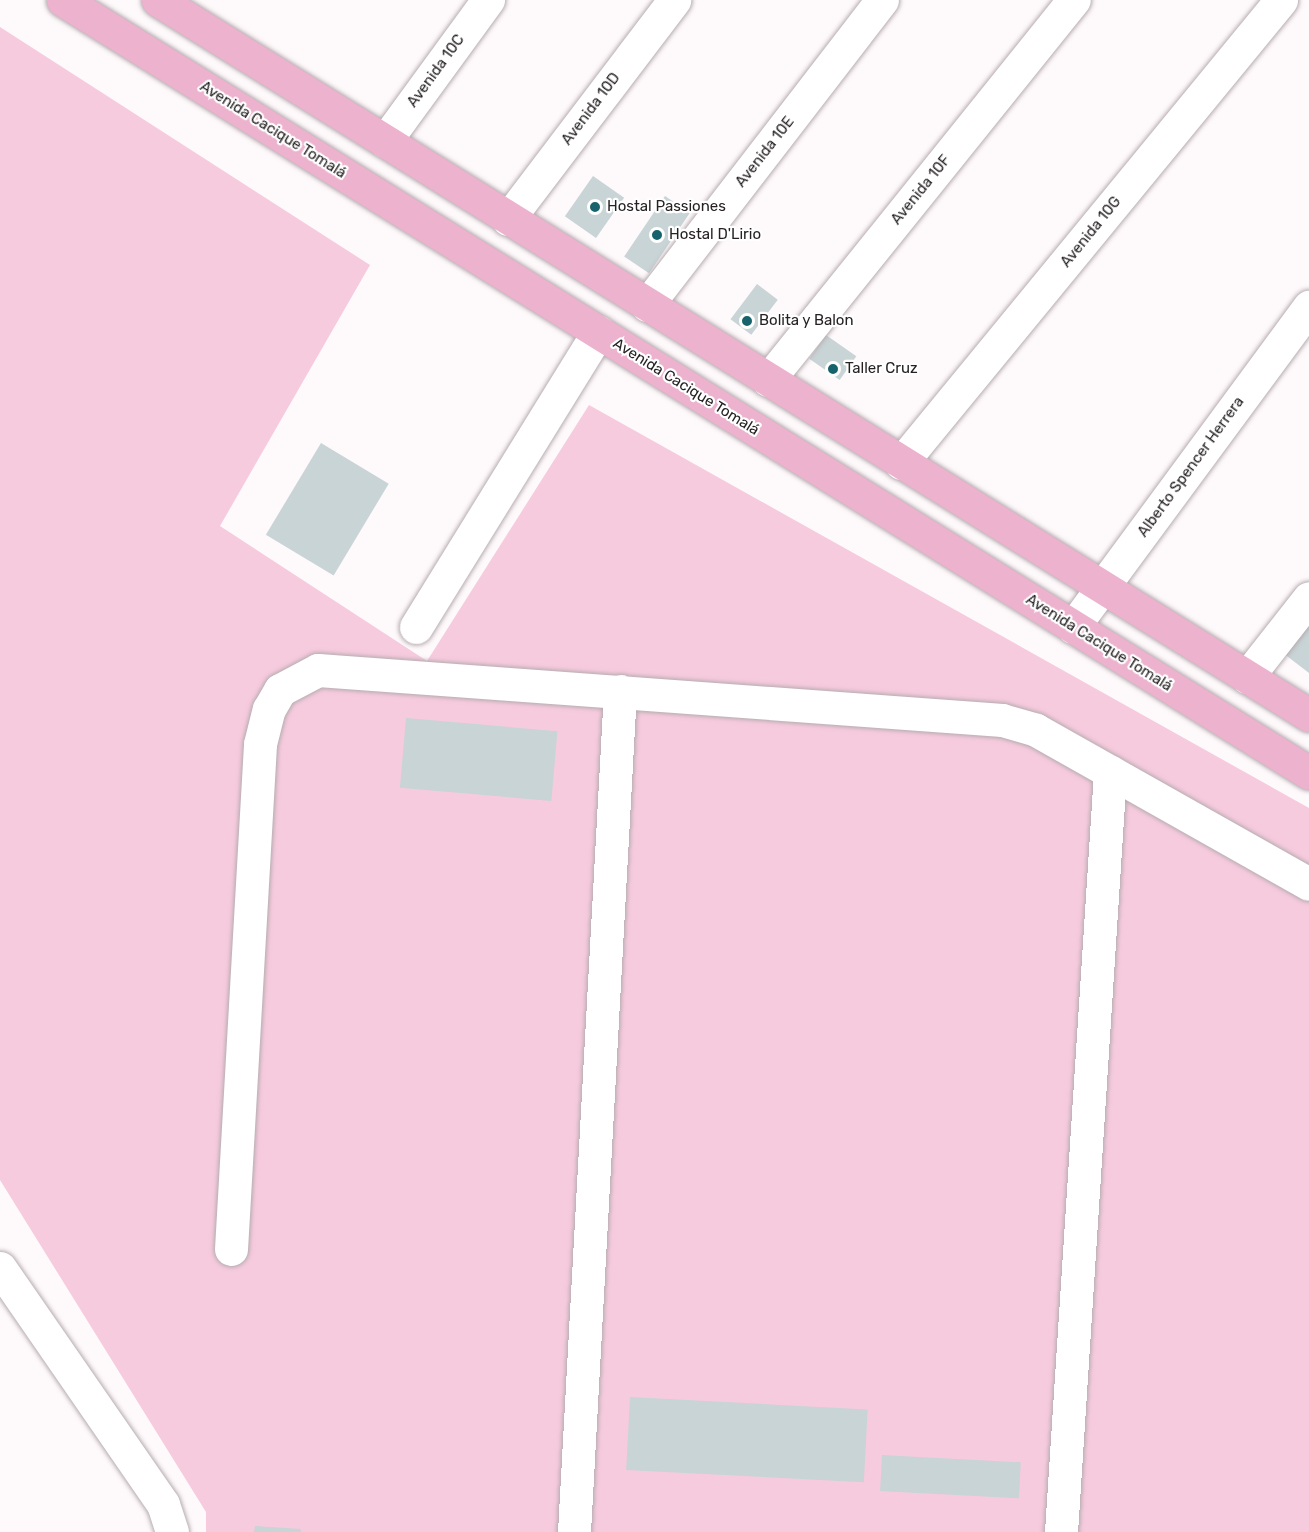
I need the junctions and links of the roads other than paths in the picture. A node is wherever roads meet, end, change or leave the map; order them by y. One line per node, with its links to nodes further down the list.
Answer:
1 (63, 0): 12 (main road, Avenida Cacique Tomalá)
2 (158, 0): 8 (main road)
3 (488, 0): 8 (street, Avenida 10C)
4 (674, 0): 9 (street, Avenida 10D)
5 (882, 0): 10 (street, Avenida 10E)
6 (1074, 0): 13 (street, Avenida 10F)
7 (1281, 0): 14 (street, Avenida 10G)
8 (385, 141): 9 (main road)
9 (508, 219): 10 (main road)
10 (647, 305): 13 (main road)
11 (1309, 307): 15 (street, Alberto Spencer Herrera)
12 (598, 332): 17 (street); 18 (main road, Avenida Cacique Tomalá)
13 (768, 380): 14 (main road)
14 (901, 463): 15 (main road)
15 (1102, 586): 18 (street, Alberto Spencer Herrera); 19 (main road)
16 (1309, 598): 19 (street)
17 (416, 627)
18 (1072, 627): 23 (main road, Avenida Cacique Tomalá)
19 (1247, 677): 21 (main road)
20 (620, 691): 22 (street); 25 (street); 28 (street)
21 (1309, 715)
22 (1110, 772): 24 (street); 29 (street)
23 (1309, 773)
24 (1309, 884)
25 (231, 1249)
26 (0, 1268): 27 (street)
27 (172, 1532)
28 (574, 1532)
29 (1061, 1532)

